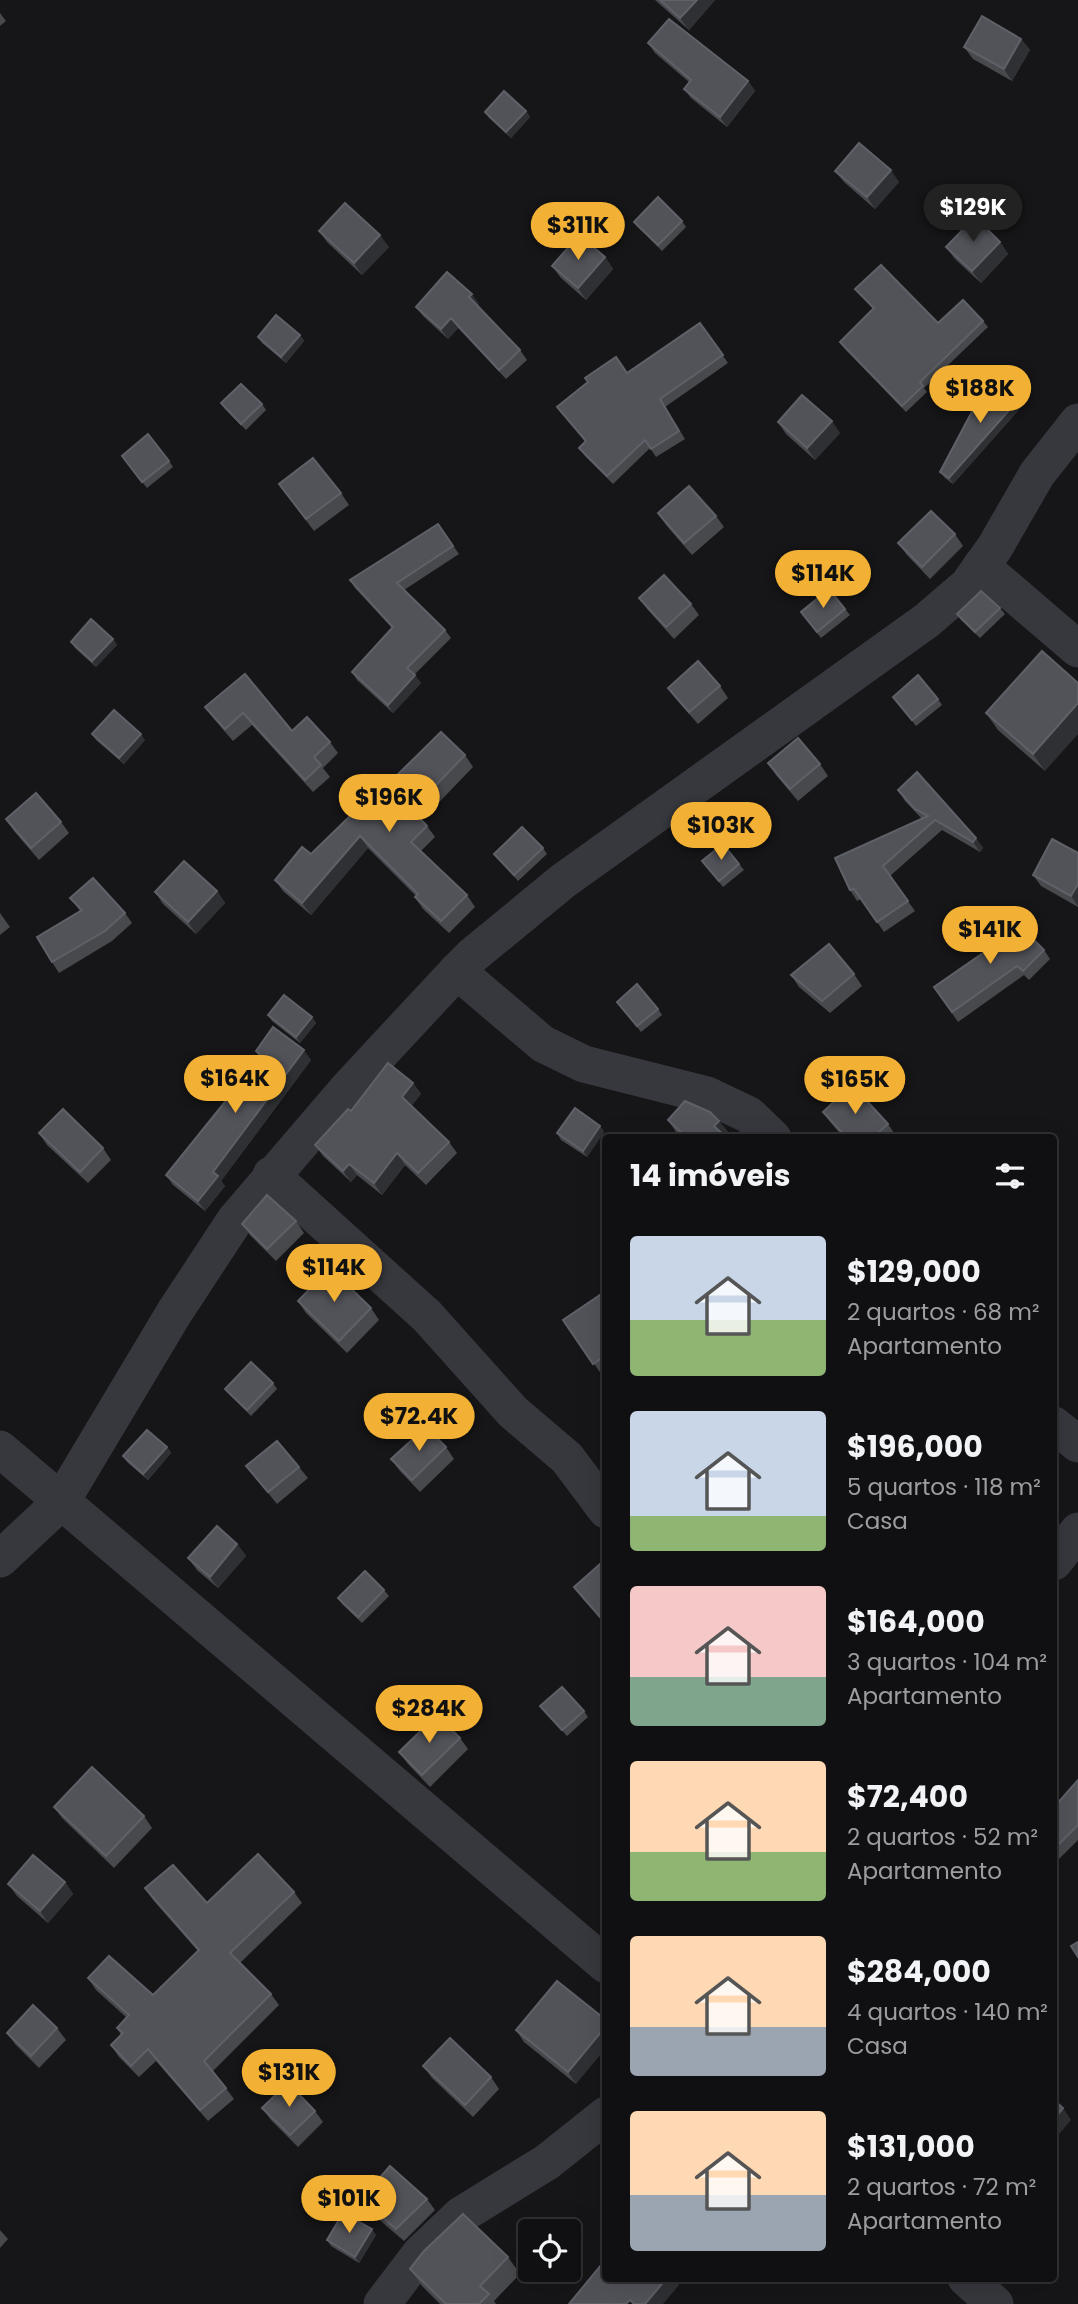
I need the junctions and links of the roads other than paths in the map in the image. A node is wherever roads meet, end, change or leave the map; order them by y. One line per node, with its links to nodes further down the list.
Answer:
1 (1078, 422): 2 (street)
2 (981, 566): 3 (street); 4 (street)
3 (1078, 649)
4 (457, 971): 5 (street); 6 (street)
5 (770, 1134)
6 (271, 1175): 10 (street); 11 (street)
7 (1057, 1427): 8 (street)
8 (1078, 1444)
9 (0, 1450): 10 (street)
10 (61, 1502): 13 (street); 15 (street)
11 (602, 1505)
12 (1078, 1531): 14 (street)
13 (0, 1559)
14 (1057, 1559)
15 (602, 1962)
16 (602, 2118): 18 (street)
17 (970, 2282): 19 (street)
18 (382, 2304)
19 (995, 2304)

